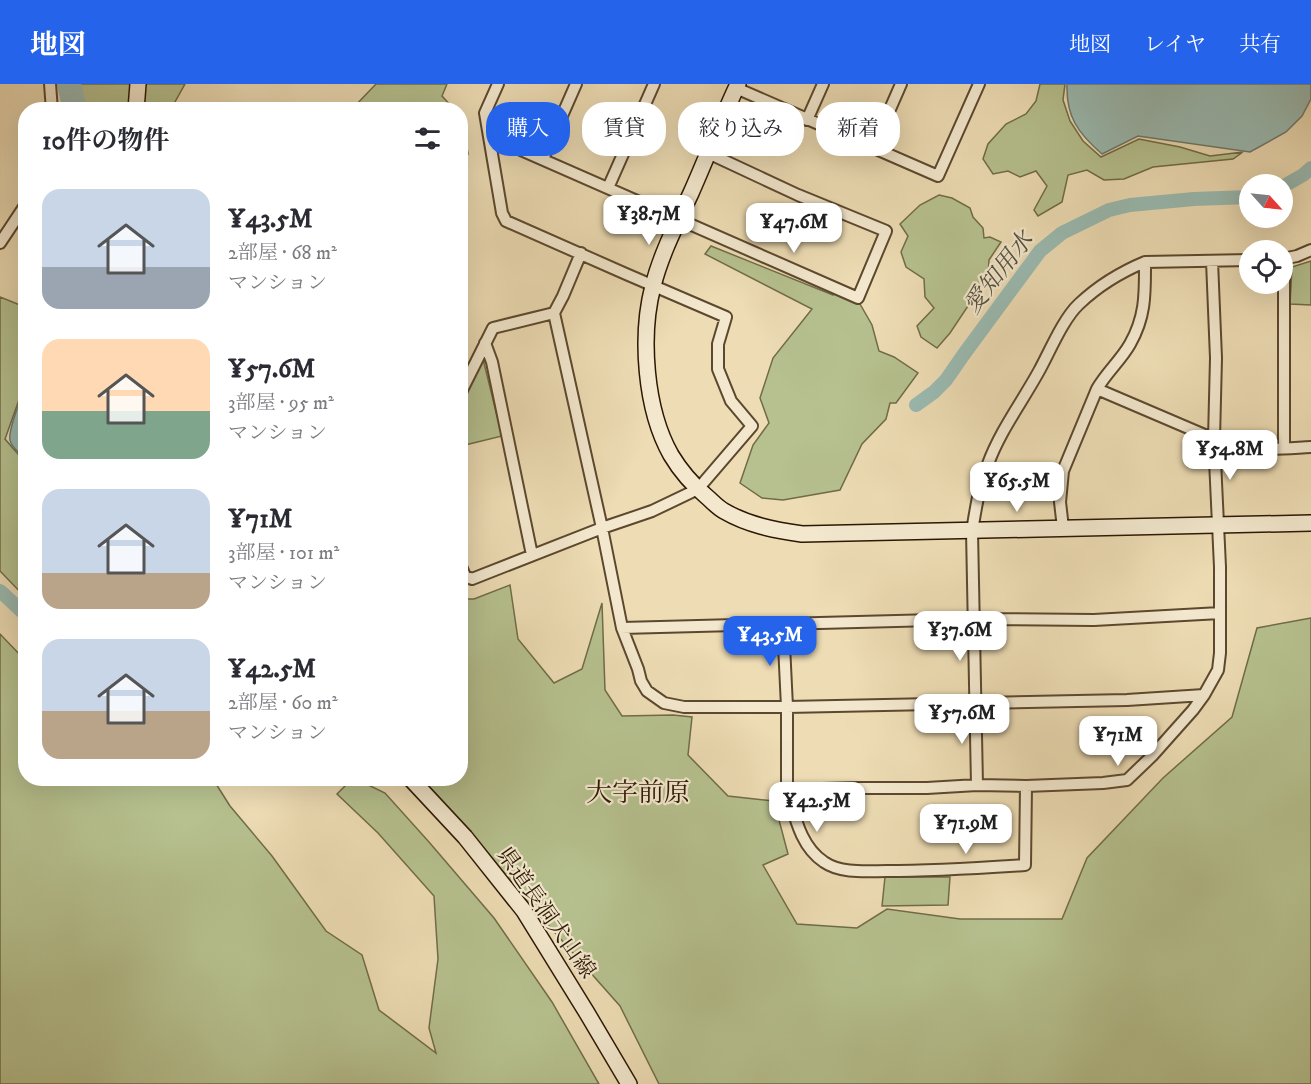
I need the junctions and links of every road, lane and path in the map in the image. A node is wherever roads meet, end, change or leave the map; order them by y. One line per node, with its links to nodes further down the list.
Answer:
1 (50, 84): 10 (street)
2 (138, 84): 11 (street)
3 (498, 84): 12 (street)
4 (576, 84): 22 (street)
5 (654, 84): 23 (street)
6 (823, 84): 15 (street)
7 (901, 84): 14 (street)
8 (979, 84): 21 (street)
9 (737, 86): 13 (street); 15 (street)
10 (51, 102)
11 (137, 102)
12 (490, 102)
13 (730, 102)
14 (893, 102)
15 (807, 120): 16 (street)
16 (816, 124)
17 (492, 156): 28 (street)
18 (536, 156): 22 (street)
19 (707, 156): 25 (street)
20 (714, 156): 25 (street)
21 (892, 156)
22 (543, 159): 23 (street)
23 (608, 188): 25 (street)
24 (18, 216): 26 (street)
25 (679, 220): 33 (street)
26 (0, 243)
27 (1311, 249): 29 (street)
28 (581, 253): 33 (street); 35 (street)
29 (1293, 257)
30 (1239, 260): 31 (street)
31 (1212, 261): 32 (street); 39 (street)
32 (1144, 262): 38 (street); 47 (street)
33 (653, 286): 42 (street); 42 (street)
34 (1283, 294): 41 (street)
35 (554, 313): 36 (street); 45 (street)
36 (484, 344): 37 (street); 48 (street)
37 (468, 377)
38 (1097, 389): 39 (street); 46 (street)
39 (1214, 439): 41 (street); 44 (street)
40 (1311, 447): 41 (street)
41 (1284, 448)
42 (698, 489): 45 (street); 47 (street)
43 (1311, 523): 44 (street)
44 (1218, 524): 46 (street); 50 (street)
45 (602, 528): 48 (street); 53 (street)
46 (1063, 528): 47 (street)
47 (972, 531): 51 (street)
48 (532, 555): 49 (street)
49 (468, 577)
50 (1220, 613): 51 (street); 54 (street)
51 (973, 619): 52 (street); 55 (street)
52 (783, 624): 53 (street); 56 (street)
53 (622, 628): 56 (street)
54 (1204, 695): 55 (street); 59 (street)
55 (976, 704): 56 (street); 57 (street)
56 (787, 707): 60 (street)
57 (977, 785): 59 (street); 60 (street)
58 (417, 786): 61 (street, 県道長洞犬山線)
59 (1026, 786): 60 (street)
60 (787, 790)
61 (629, 1084)

